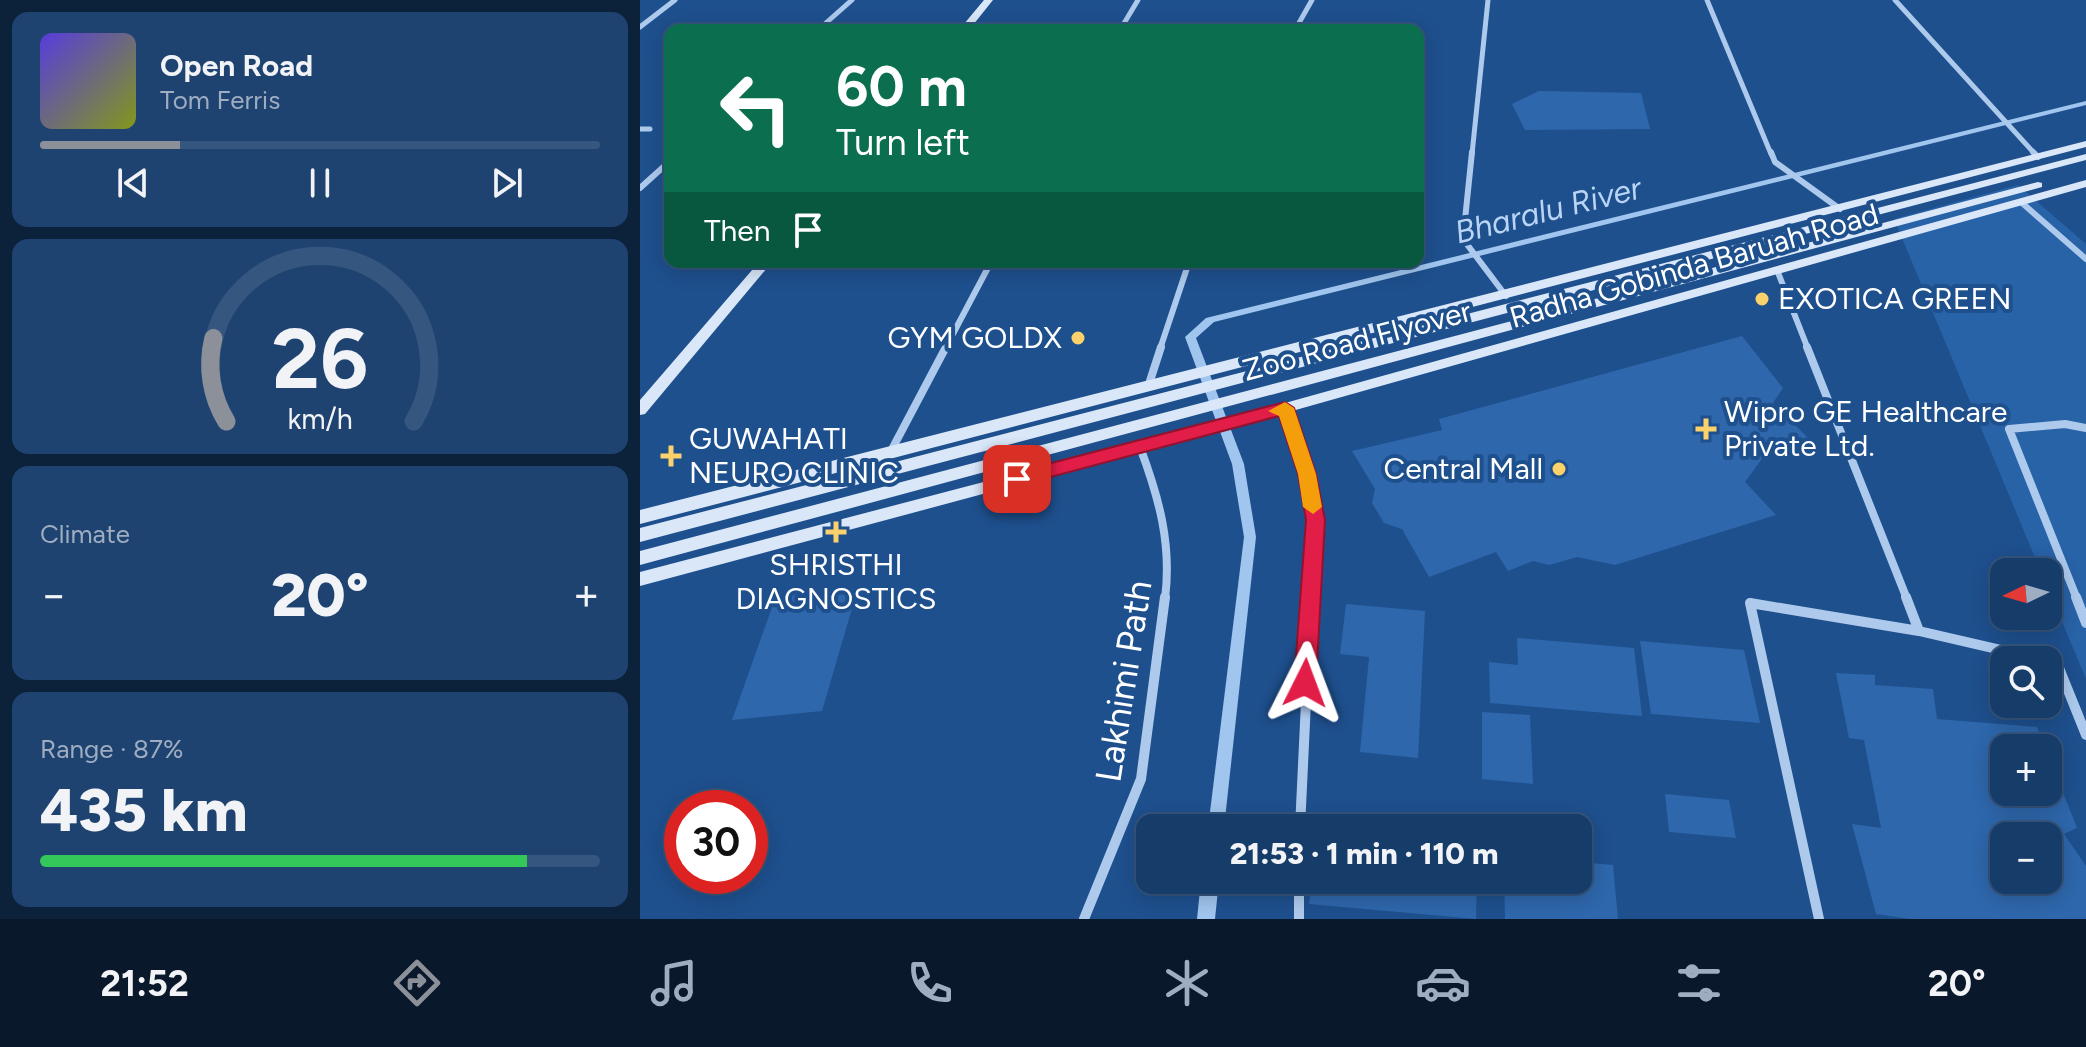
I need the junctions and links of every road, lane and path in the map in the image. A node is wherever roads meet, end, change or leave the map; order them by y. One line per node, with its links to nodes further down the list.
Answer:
1 (675, 0): 13 (street)
2 (852, 0): 9 (street)
3 (989, 0): 10 (street)
4 (1138, 0): 11 (street)
5 (1312, 0): 12 (street)
6 (1488, 0): 30 (street)
7 (1707, 0): 24 (street)
8 (1895, 0): 17 (street)
9 (825, 24)
10 (969, 24)
11 (1124, 24)
12 (1298, 24)
13 (640, 27)
14 (640, 129): 15 (street)
15 (650, 129)
16 (2086, 144): 17 (street, Radha Gobinda Baruah Road)
17 (2038, 157): 24 (street, Radha Gobinda Baruah Road)
18 (2086, 157): 38 (street, Zoo Road Flyover)
19 (664, 166): 22 (street)
20 (2086, 173): 39 (street, Zoo Road Flyover)
21 (2086, 183): 23 (street, Radha Gobinda Baruah Road)
22 (640, 188)
23 (2021, 202): 25 (street); 29 (street, Radha Gobinda Baruah Road)
24 (1840, 209): 30 (street, Radha Gobinda Baruah Road)
25 (2086, 259)
26 (761, 268): 32 (street)
27 (988, 268): 36 (street)
28 (1187, 268): 31 (street)
29 (1777, 270): 33 (street, Radha Gobinda Baruah Road); 42 (street)
30 (1506, 296): 31 (street, Radha Gobinda Baruah Road)
31 (1148, 387): 36 (street, Radha Gobinda Baruah Road)
32 (640, 410)
33 (1277, 410): 35 (street, Radha Gobinda Baruah Road); 46 (street)
34 (2086, 428): 41 (street)
35 (1140, 447): 40 (street, Radha Gobinda Baruah Road); 48 (street, Lakhimi Path)
36 (889, 454): 37 (street, Radha Gobinda Baruah Road)
37 (640, 517)
38 (640, 535)
39 (640, 558)
40 (640, 579)
41 (2086, 623)
42 (1919, 631): 43 (street); 50 (street)
43 (1990, 647)
44 (2062, 675): 45 (street)
45 (2086, 735)
46 (1301, 814)
47 (1299, 894): 49 (street)
48 (1084, 919)
49 (1299, 919)
50 (1819, 919)

